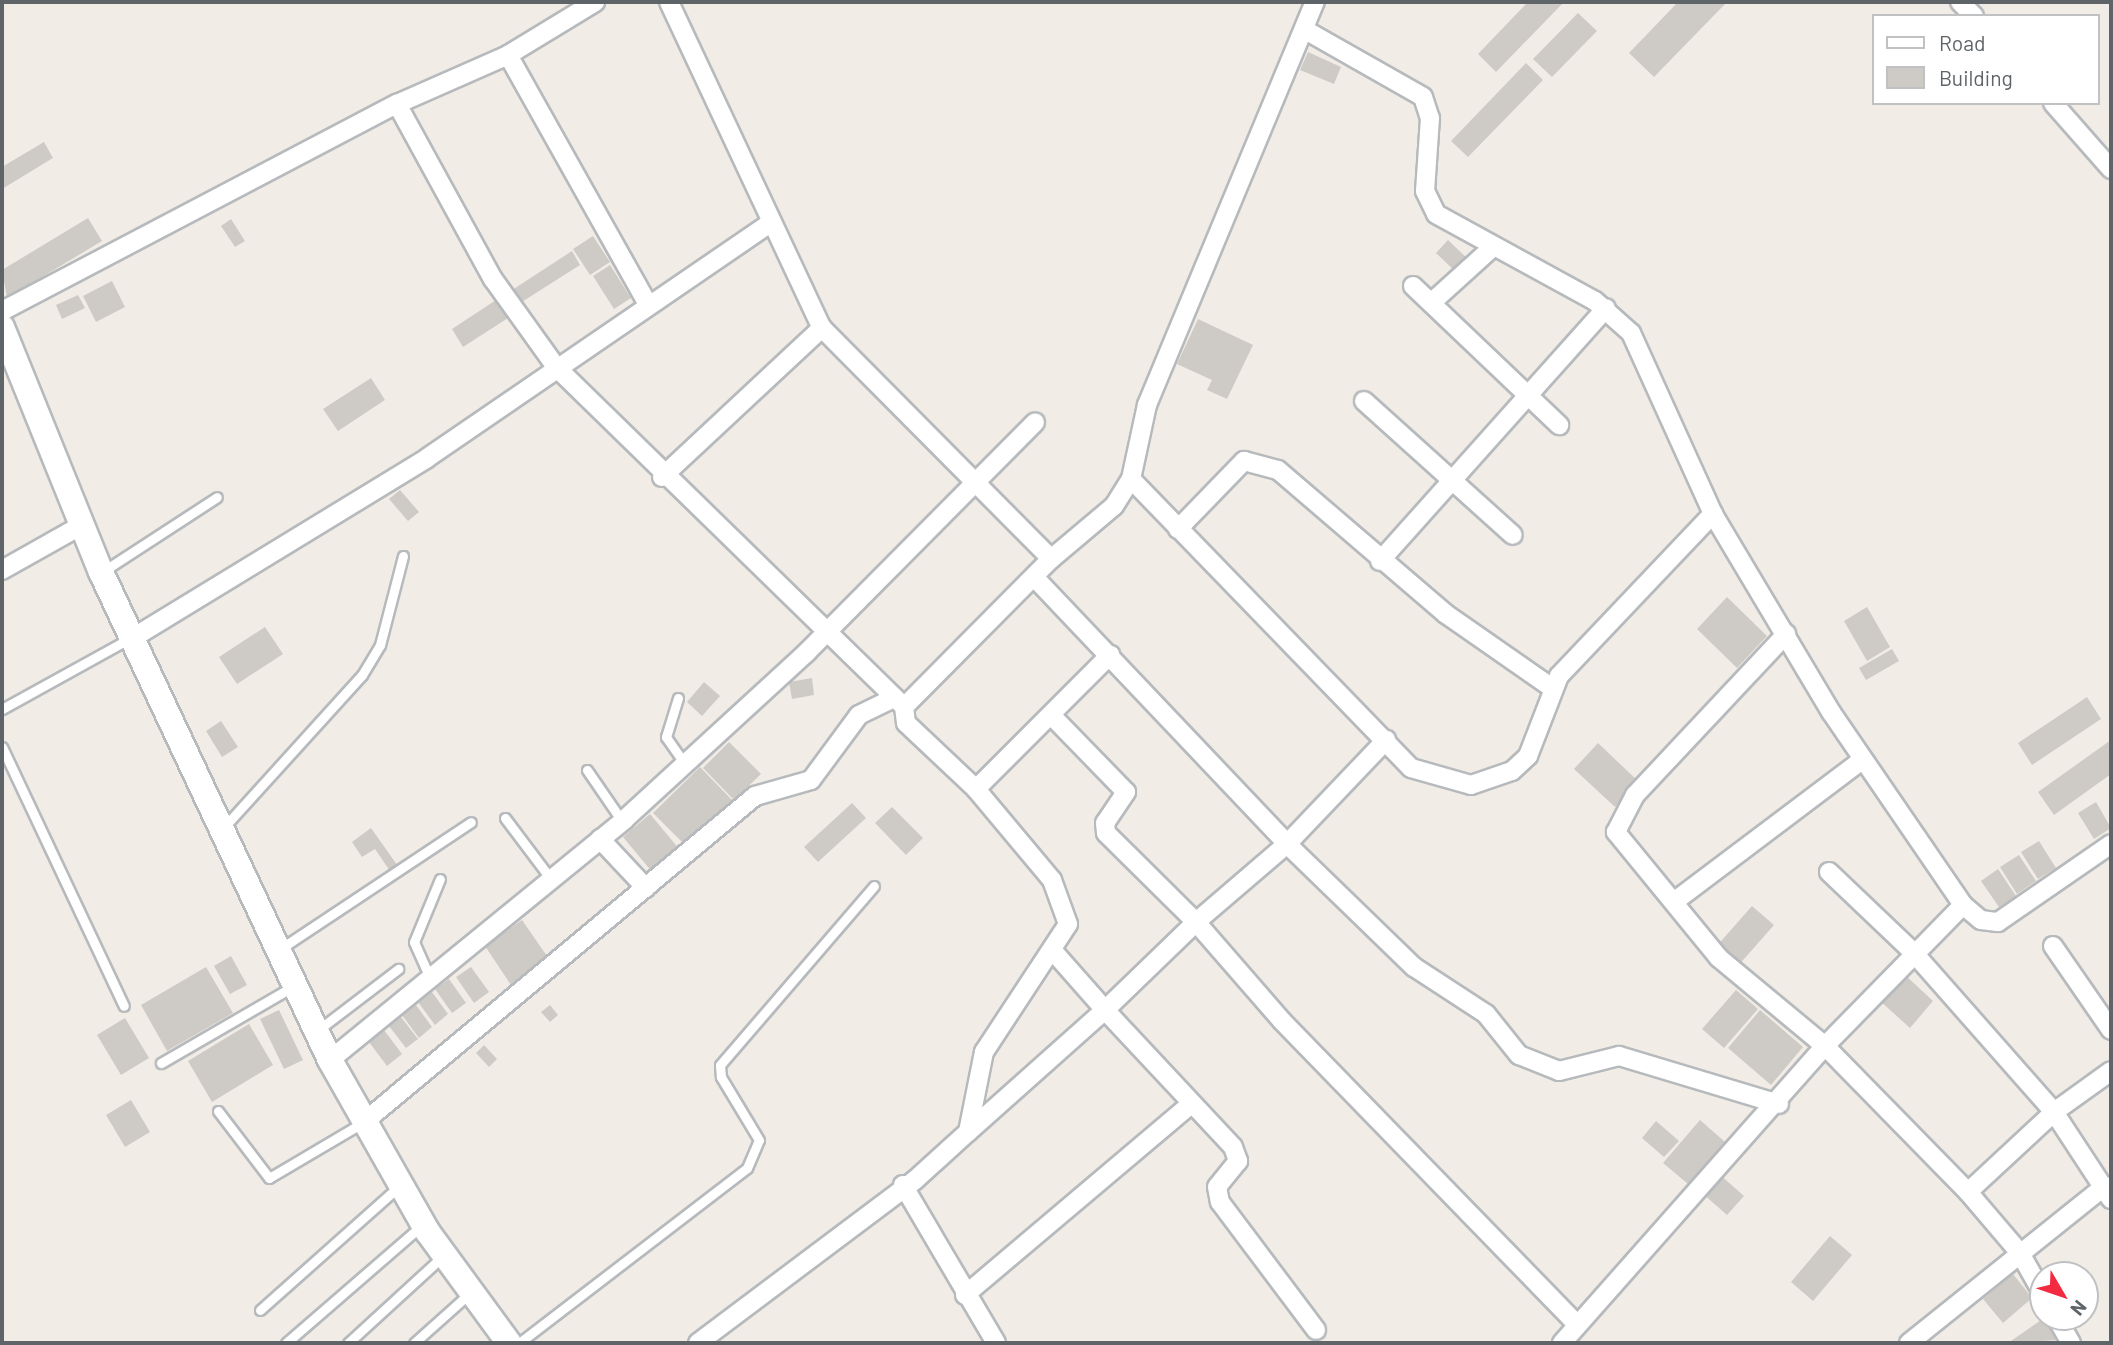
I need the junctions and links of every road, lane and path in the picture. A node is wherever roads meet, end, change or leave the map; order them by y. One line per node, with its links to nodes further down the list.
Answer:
1 (595, 2): 5 (street)
2 (669, 2): 9 (street)
3 (1315, 2): 4 (street)
4 (1307, 31): 10 (street); 24 (street)
5 (508, 55): 6 (street); 12 (street)
6 (397, 104): 15 (street); 18 (street)
7 (2055, 105): 8 (street)
8 (2111, 169)
9 (769, 224): 12 (street); 17 (street)
10 (1493, 247): 13 (street); 14 (street)
11 (1413, 286): 13 (street)
12 (647, 303): 18 (street)
13 (1431, 303): 19 (street)
14 (1606, 308): 19 (street); 28 (street)
15 (2, 311)
16 (2, 327): 29 (street)
17 (822, 328): 23 (street); 26 (street)
18 (556, 367): 23 (street); 40 (street)
19 (1528, 396): 22 (street); 25 (street)
20 (1364, 401): 25 (street)
21 (1035, 422): 26 (street)
22 (1559, 425)
23 (662, 477): 38 (street)
24 (1131, 479): 30 (street); 33 (street)
25 (1452, 481): 31 (street); 34 (street)
26 (971, 483): 33 (street); 38 (street)
27 (218, 497): 36 (lane)
28 (1713, 514): 39 (street); 42 (street)
29 (80, 526): 35 (street); 36 (street)
30 (1178, 529): 34 (street); 47 (street)
31 (1513, 535)
32 (403, 556): 56 (lane)
33 (1051, 559): 37 (street)
34 (1380, 561): 42 (street)
35 (2, 570)
36 (101, 572): 40 (street)
37 (1035, 579): 41 (street); 44 (street)
38 (827, 632): 44 (street); 50 (street)
39 (1786, 634): 49 (street); 65 (street)
40 (131, 639): 45 (lane); 56 (street)
41 (1110, 655): 46 (street); 58 (street)
42 (1552, 688): 47 (street)
43 (678, 698): 50 (lane)
44 (899, 702): 52 (street); 64 (street)
45 (2, 709)
46 (1052, 716): 52 (street); 67 (street)
47 (1386, 740): 58 (street)
48 (2, 747): 75 (lane)
49 (1862, 760): 65 (street); 66 (street)
50 (685, 764): 54 (street)
51 (587, 770): 54 (lane)
52 (976, 789): 70 (street)
53 (505, 818): 62 (lane)
54 (622, 821): 57 (street)
55 (471, 822): 69 (lane)
56 (220, 831): 69 (street)
57 (600, 839): 62 (street); 64 (street)
58 (1287, 844): 67 (street); 83 (street)
59 (2111, 844): 66 (street)
60 (1829, 873): 71 (street)
61 (440, 879): 73 (lane)
62 (551, 879): 73 (street)
63 (874, 886): 106 (lane)
64 (646, 888): 87 (street)
65 (1675, 901): 79 (street)
66 (1962, 905): 71 (street)
67 (1196, 922): 76 (street); 100 (street)
68 (2053, 946): 77 (street)
69 (279, 950): 74 (street)
70 (1053, 951): 76 (street); 88 (street)
71 (1913, 952): 79 (street); 86 (street)
72 (398, 969): 78 (lane)
73 (430, 978): 80 (street)
74 (295, 986): 78 (street); 81 (lane)
75 (124, 1006)
76 (1105, 1010): 84 (street); 88 (street)
77 (2111, 1030)
78 (316, 1031): 80 (street)
79 (1825, 1046): 83 (street); 91 (street)
80 (330, 1060): 87 (street)
81 (161, 1063)
82 (2111, 1071): 86 (street)
83 (1779, 1104): 100 (street)
84 (1190, 1105): 98 (street); 101 (street)
85 (218, 1111): 87 (lane)
86 (2053, 1112): 91 (street); 92 (street)
87 (364, 1122): 89 (street)
88 (968, 1132): 90 (street)
89 (401, 1185): 93 (street); 99 (lane)
90 (903, 1185): 98 (street); 107 (street)
91 (1968, 1192): 94 (street)
92 (2108, 1193): 94 (street)
93 (423, 1224): 95 (street); 102 (lane)
94 (2020, 1253): 96 (street); 110 (street)
95 (444, 1255): 97 (street); 103 (lane)
96 (2029, 1269)
97 (471, 1292): 104 (lane); 105 (street)
98 (965, 1295): 108 (street)
99 (260, 1310)
100 (1578, 1325): 109 (street)
101 (1316, 1330)
102 (286, 1343)
103 (348, 1343)
104 (414, 1343)
105 (509, 1343)
106 (519, 1343)
107 (698, 1343)
108 (996, 1343)
109 (1562, 1343)
110 (1909, 1343)

